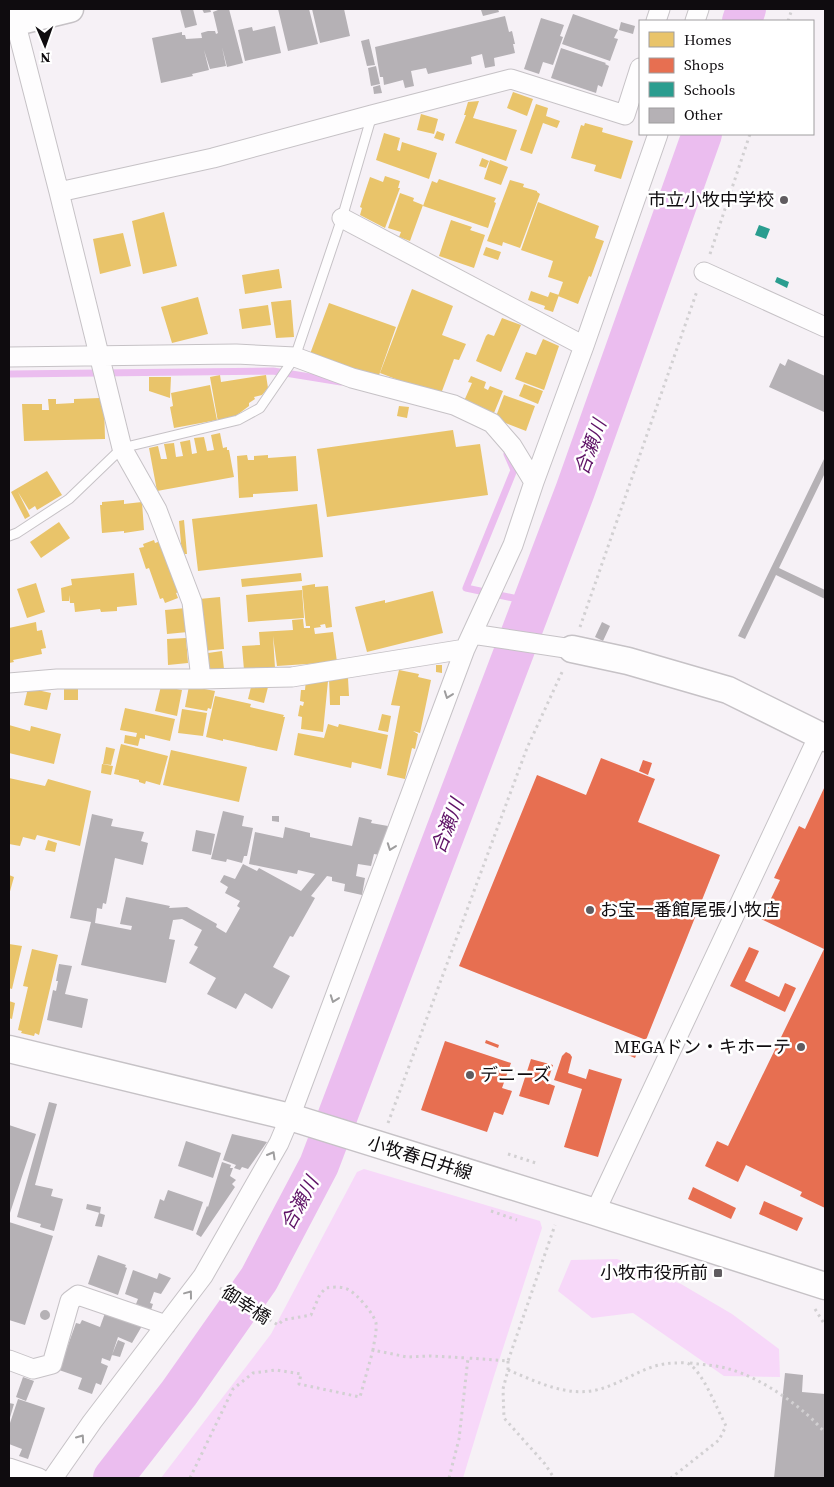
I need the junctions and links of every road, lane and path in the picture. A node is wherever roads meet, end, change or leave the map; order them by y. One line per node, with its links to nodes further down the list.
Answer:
1 (70, 9): 2 (main road)
2 (12, 19): 6 (street)
3 (639, 71): 4 (street)
4 (372, 114): 6 (street); 7 (lane)
5 (658, 135): 10 (street)
6 (59, 192): 11 (street)
7 (342, 218): 10 (street); 13 (lane)
8 (704, 272): 9 (street)
9 (825, 328)
10 (584, 346): 15 (street)
11 (100, 356): 12 (street); 13 (street); 14 (street)
12 (9, 357)
13 (295, 357): 14 (lane); 15 (street)
14 (122, 448): 16 (lane); 19 (street)
15 (534, 482): 17 (street)
16 (9, 536)
17 (472, 640): 18 (street); 19 (street); 23 (street, one-way to 23)
18 (572, 649): 21 (main road)
19 (201, 679): 20 (street)
20 (9, 683)
21 (822, 737): 28 (street)
22 (9, 1049): 23 (main road, 小牧春日井線)
23 (300, 1120): 26 (main road, 小牧春日井線); 32 (street, one-way to 23)
24 (508, 1154): 25 (path)
25 (536, 1163)
26 (563, 1202): 28 (main road, 小牧春日井線); 37 (path)
27 (491, 1211): 29 (path)
28 (595, 1212): 31 (main road, 小牧春日井線)
29 (517, 1220)
30 (214, 1284): 34 (path, 御幸橋)
31 (820, 1298): 33 (path)
32 (166, 1325): 36 (street); 43 (street, one-way to 32)
33 (825, 1325)
34 (373, 1350): 35 (path); 44 (path)
35 (468, 1358): 37 (path); 45 (path)
36 (9, 1360)
37 (508, 1361): 39 (path)
38 (688, 1363): 39 (path); 40 (path); 47 (path)
39 (508, 1370): 46 (path)
40 (825, 1433)
41 (9, 1468): 42 (street)
42 (39, 1478)
43 (53, 1478)
44 (190, 1478)
45 (449, 1478)
46 (554, 1478)
47 (670, 1478)

